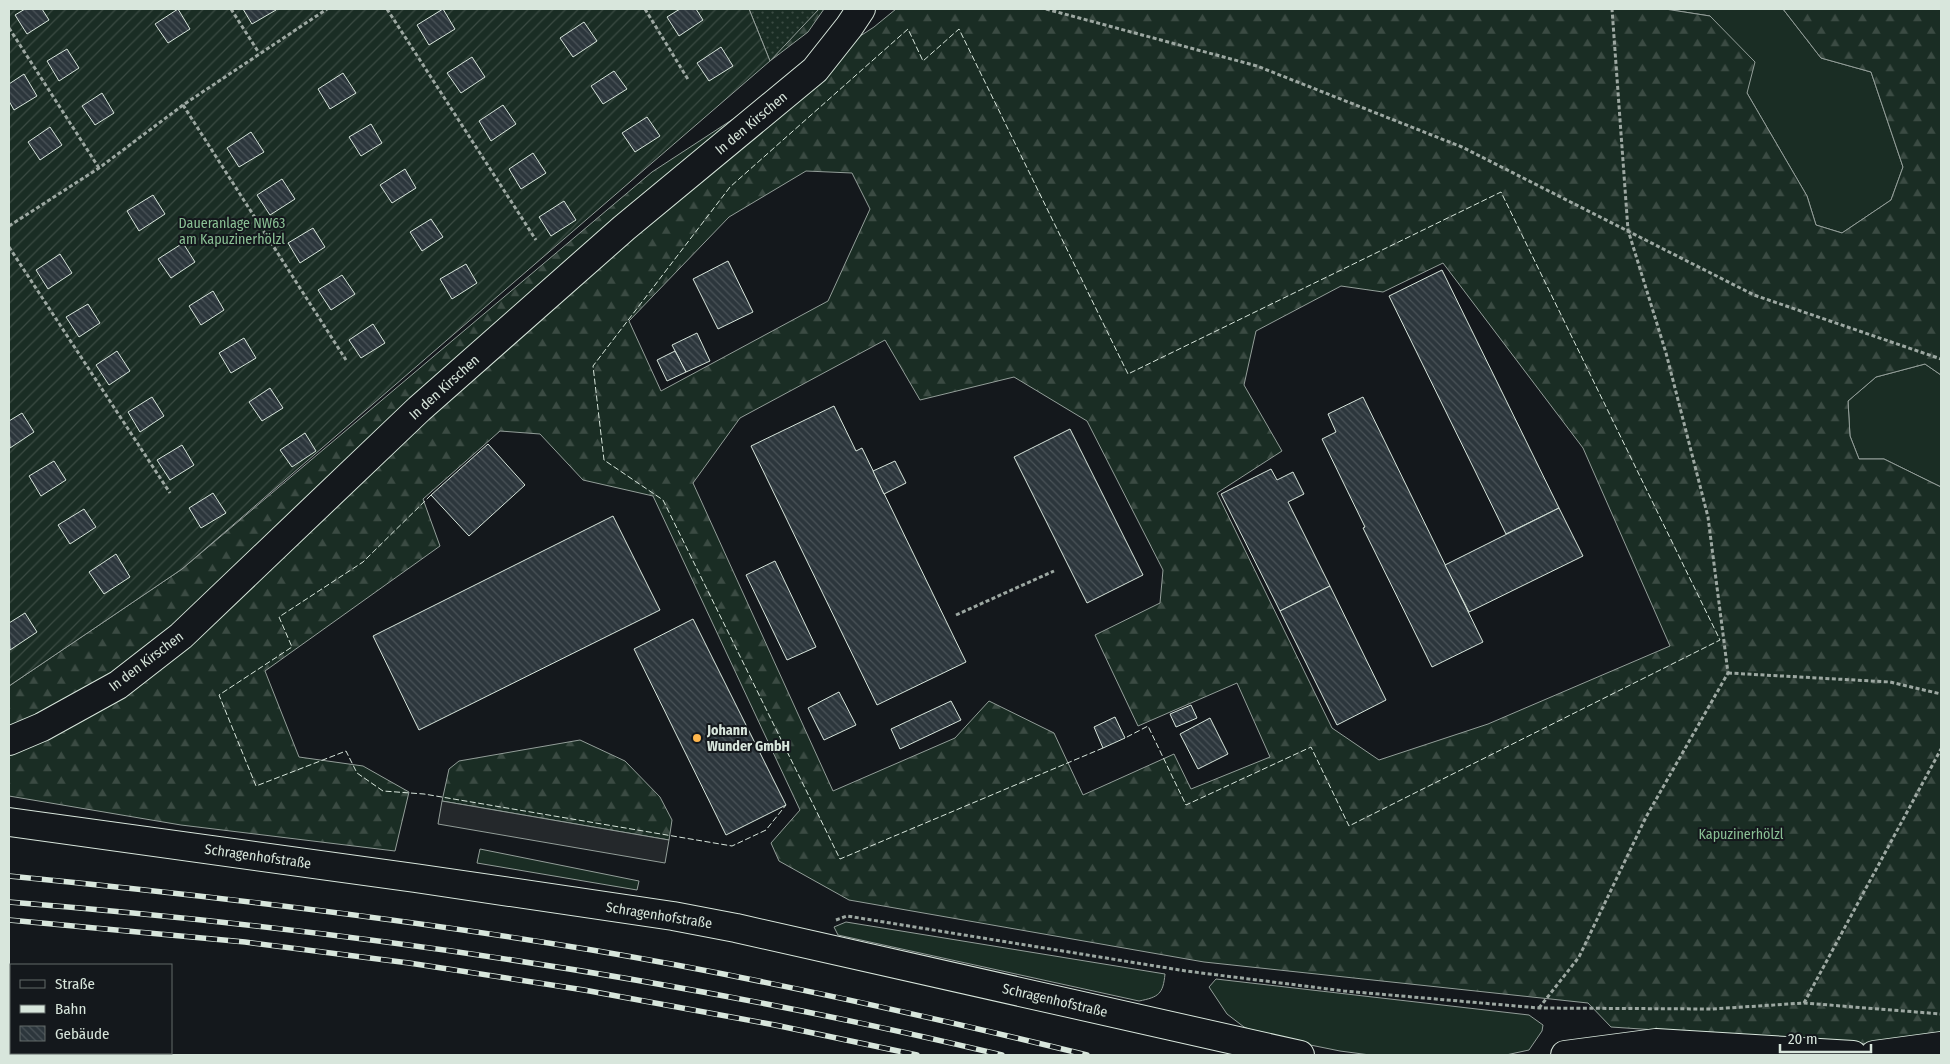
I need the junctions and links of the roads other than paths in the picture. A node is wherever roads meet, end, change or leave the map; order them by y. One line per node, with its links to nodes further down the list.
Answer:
1 (861, 9): 2 (street, In den Kirschen)
2 (9, 741)
3 (9, 822): 5 (street, Schragenhofstraße)
4 (1941, 1046): 8 (street)
5 (1300, 1055)
6 (1565, 1055): 7 (street)
7 (1853, 1055)
8 (1874, 1055)

